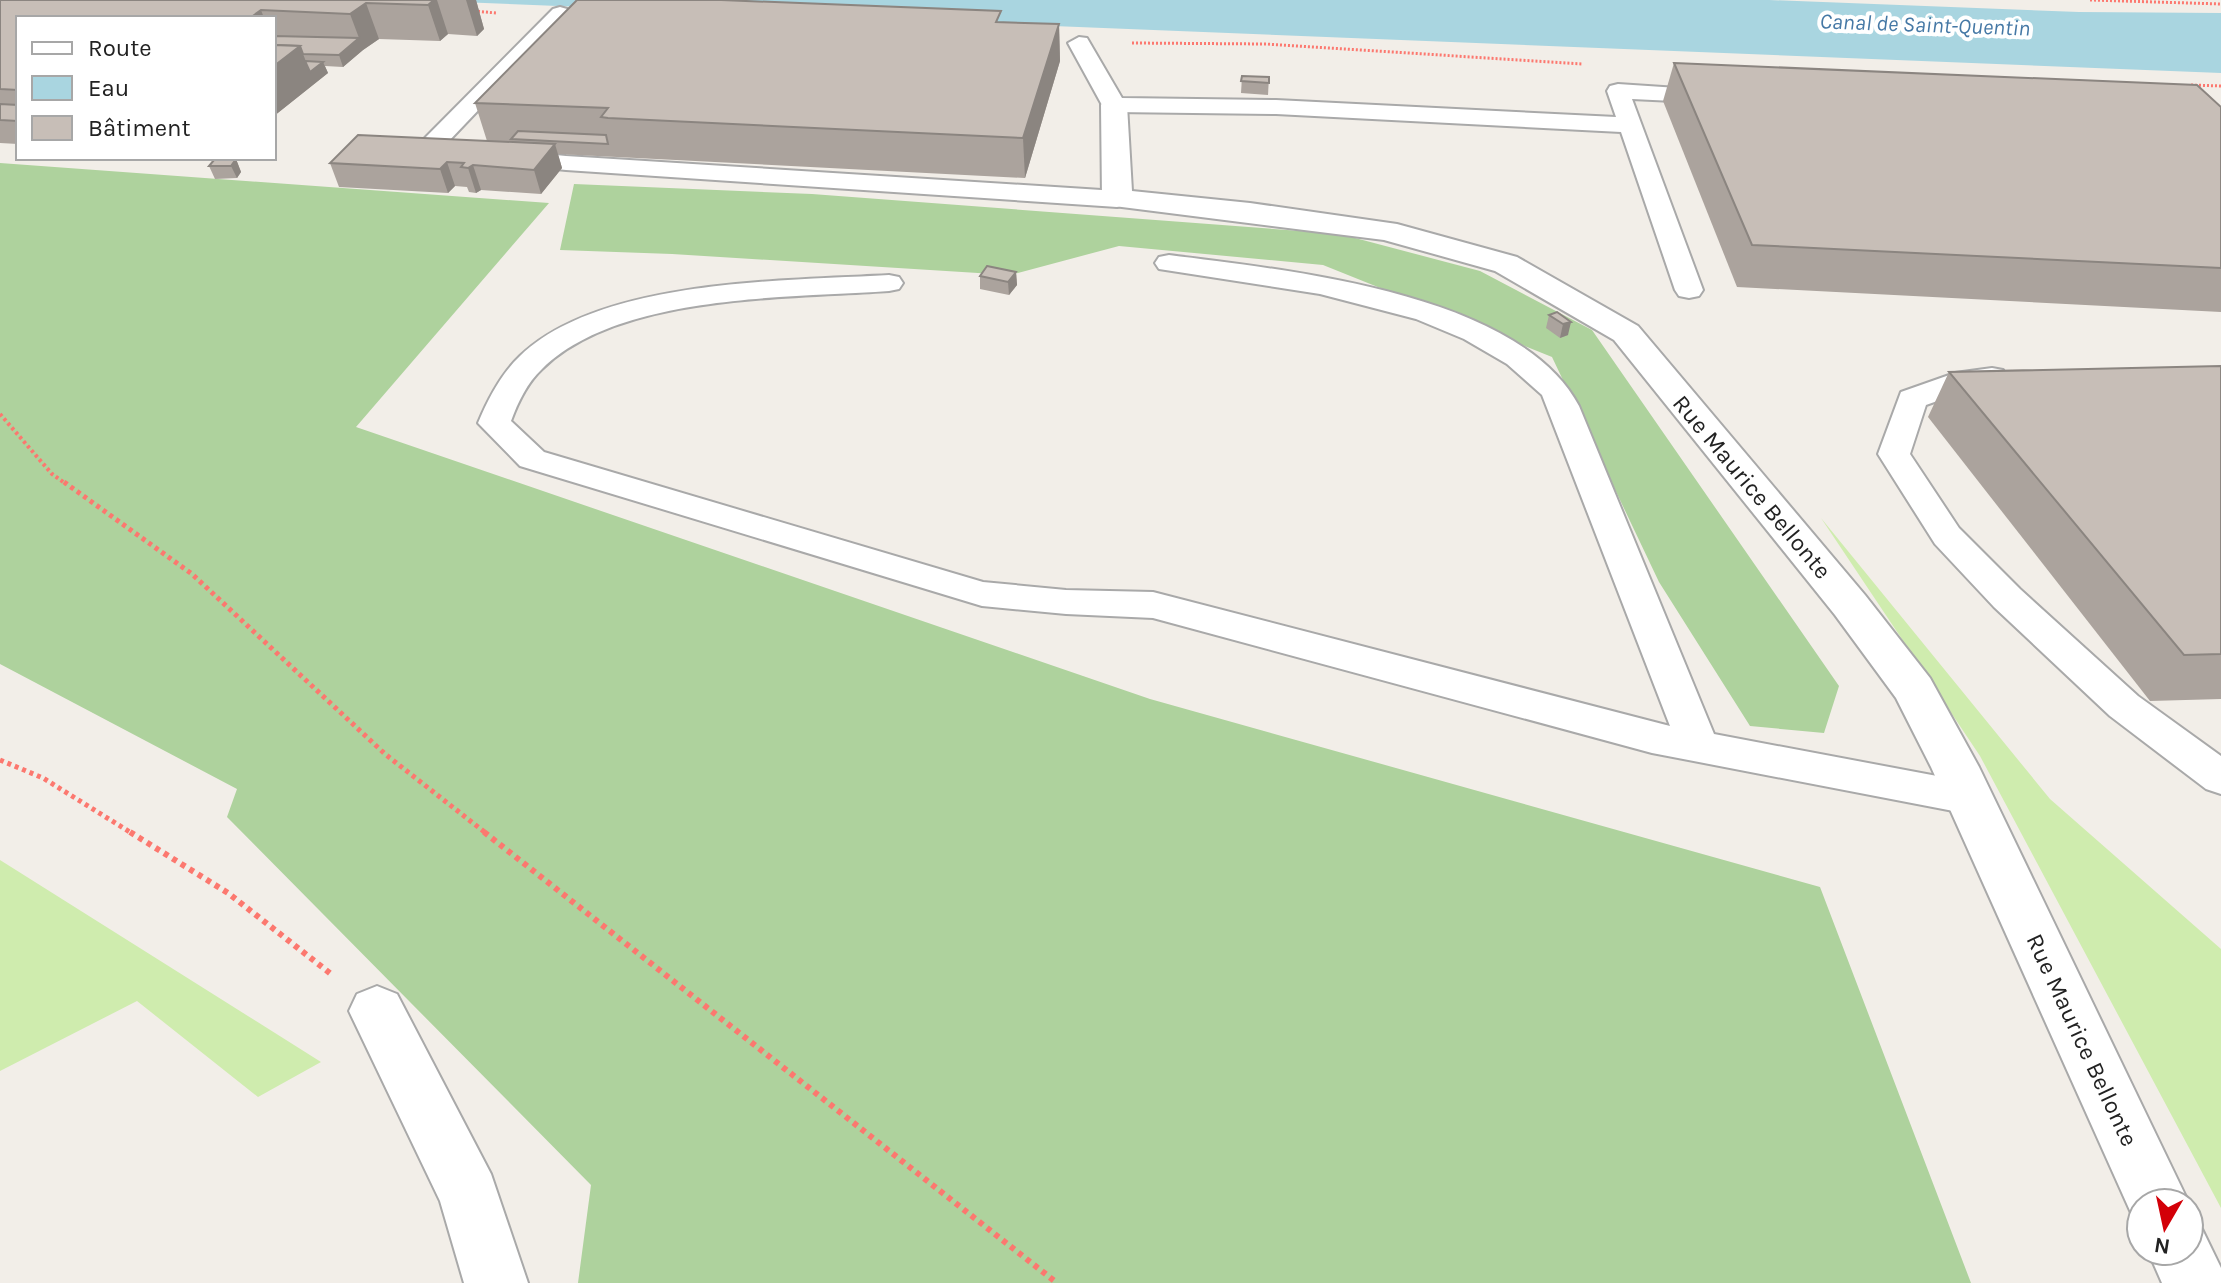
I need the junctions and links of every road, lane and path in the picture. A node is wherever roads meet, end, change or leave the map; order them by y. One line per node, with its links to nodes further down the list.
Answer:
1 (2090, 0): 2 (path)
2 (2221, 4)
3 (462, 10): 4 (path)
4 (560, 13): 9 (lane)
5 (1079, 43): 7 (lane)
6 (1745, 97): 8 (lane)
7 (1114, 105): 8 (lane); 9 (street)
8 (1631, 125): 12 (lane)
9 (1117, 199): 18 (street, Rue Maurice Bellonte)
10 (1169, 263): 15 (lane)
11 (889, 283): 15 (lane)
12 (1689, 290)
13 (2024, 374): 17 (lane)
14 (0, 414): 22 (path)
15 (1699, 748): 18 (lane)
16 (0, 760): 19 (path)
17 (2221, 778)
18 (1969, 798): 20 (street, Rue Maurice Bellonte)
19 (377, 1011): 21 (street)
20 (2151, 1187)
21 (496, 1283)
22 (1057, 1283)

